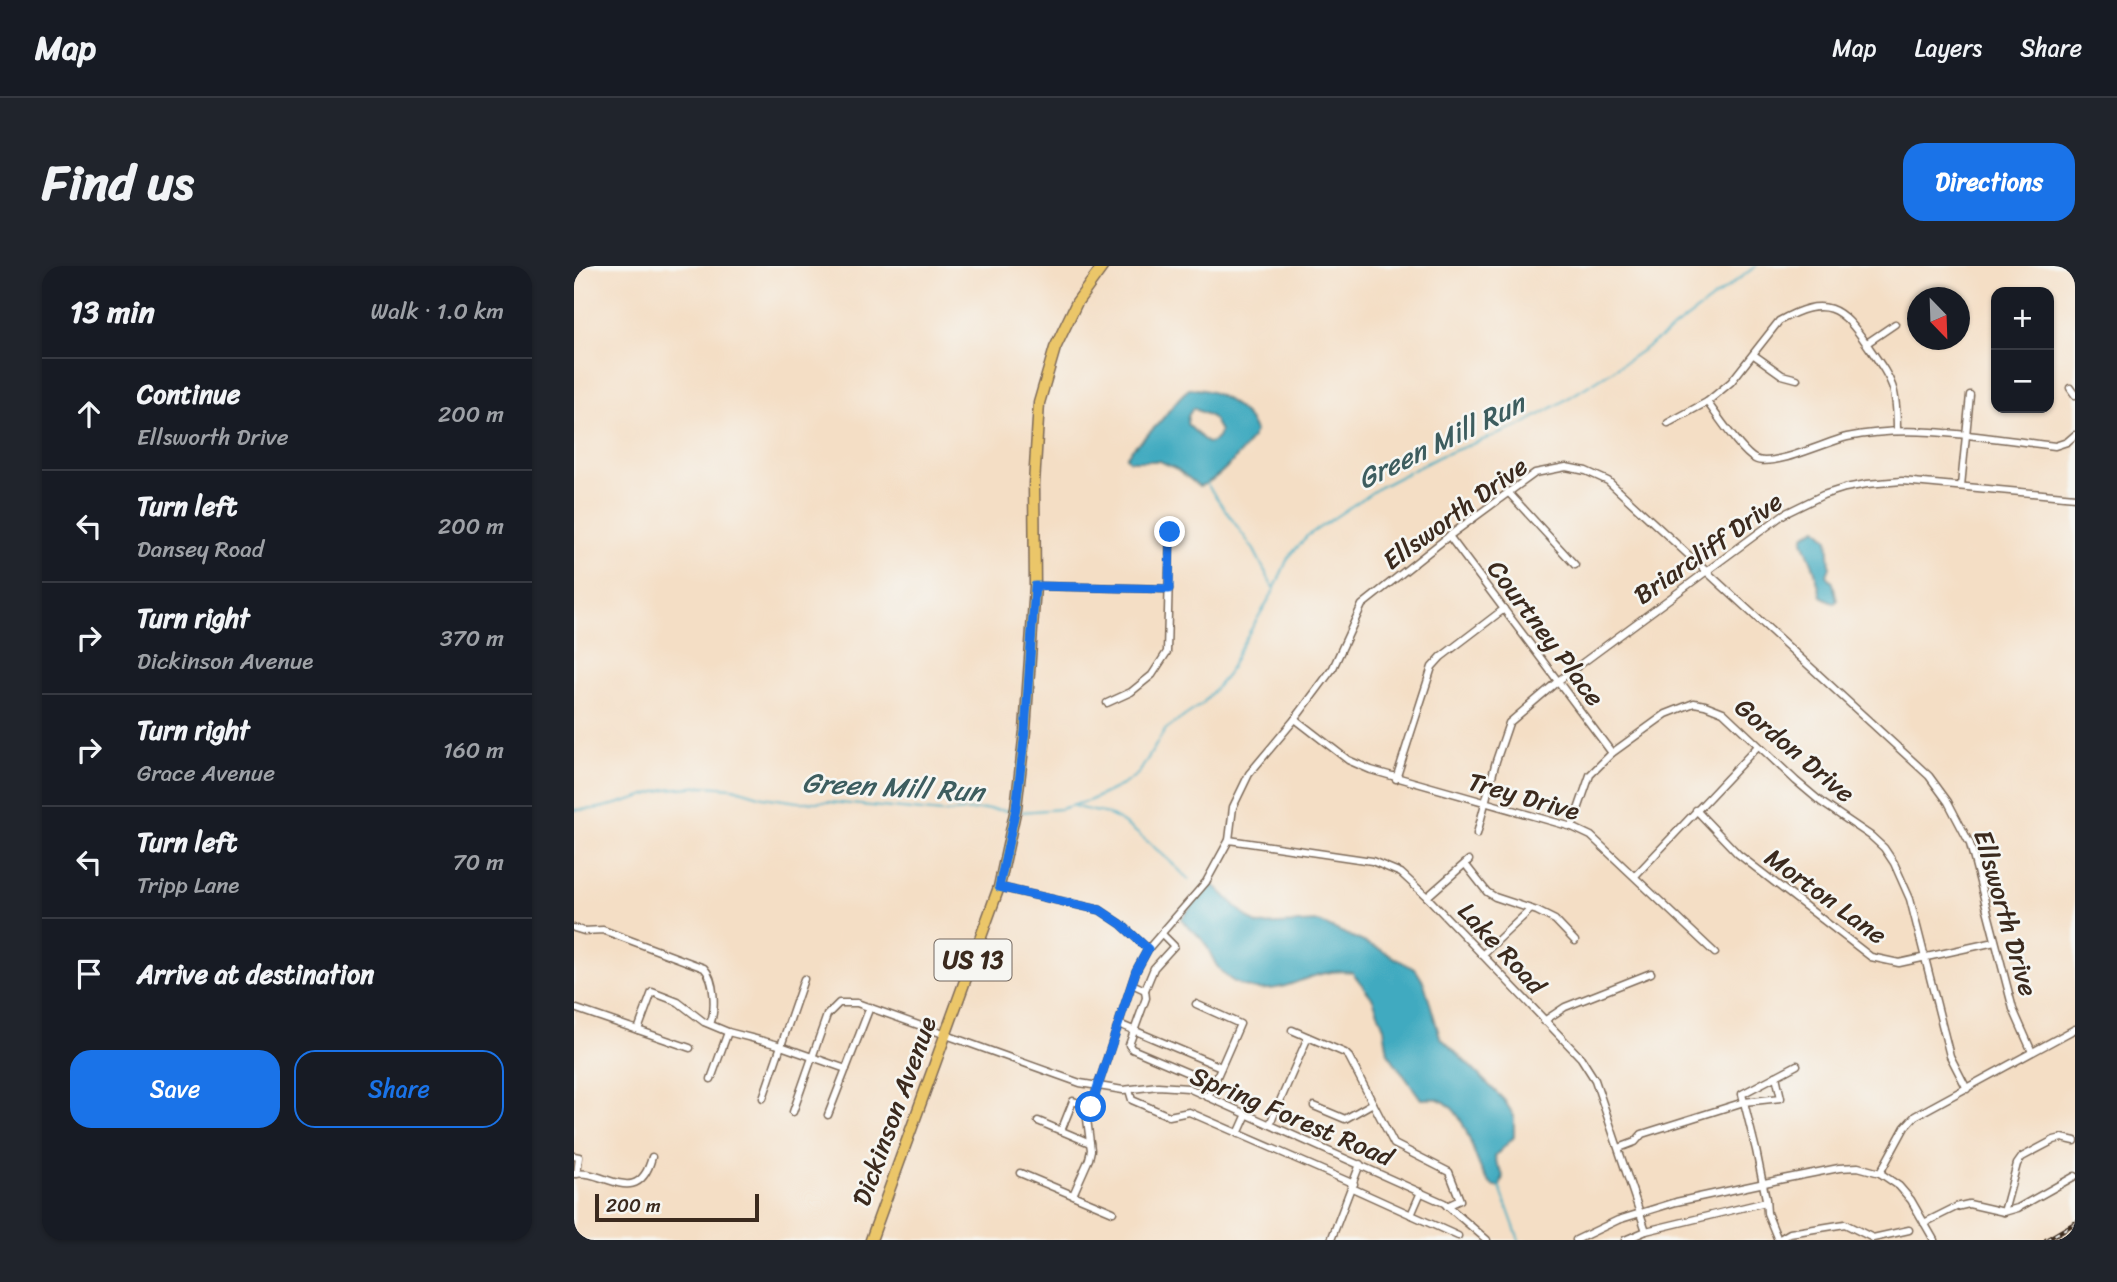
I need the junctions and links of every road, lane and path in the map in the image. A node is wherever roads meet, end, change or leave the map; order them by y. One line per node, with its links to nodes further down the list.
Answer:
1 (1103, 266): 21 (main road, Dickinson Avenue / US 13)
2 (1895, 324): 3 (street)
3 (1867, 343): 4 (street); 11 (street)
4 (1754, 355): 5 (street); 9 (street)
5 (1797, 379)
6 (2070, 388): 8 (street)
7 (1970, 395): 12 (street)
8 (2075, 395)
9 (1707, 402): 10 (street); 11 (street)
10 (1668, 423)
11 (1897, 431): 12 (street)
12 (1966, 435): 13 (street); 14 (street)
13 (2075, 435)
14 (1961, 485): 16 (street, Briarcliff Drive); 20 (street, Briarcliff Drive)
15 (1508, 492): 18 (street, Ellsworth Drive); 19 (street); 20 (street, Ellsworth Drive)
16 (2075, 497)
17 (1170, 532): 22 (street)
18 (1449, 536): 23 (street, Courtney Place); 26 (street, Ellsworth Drive)
19 (1575, 565)
20 (1705, 571): 24 (street, Briarcliff Drive); 42 (street, Ellsworth Drive)
21 (1035, 586): 22 (street); 36 (main road, Dickinson Avenue / US 13)
22 (1169, 589): 25 (street)
23 (1504, 609): 24 (street, Courtney Place); 29 (street)
24 (1558, 681): 28 (street, Courtney Place); 30 (street, Briarcliff Drive)
25 (1107, 703)
26 (1296, 719): 29 (street, Trey Drive); 34 (street, Ellsworth Drive)
27 (1758, 746): 28 (street, Gordon Drive); 31 (street); 46 (street, Gordon Drive)
28 (1612, 753): 32 (street, Gordon Drive)
29 (1396, 779): 30 (street, Trey Drive)
30 (1486, 804): 32 (street, Trey Drive); 33 (street, Briarcliff Drive)
31 (1696, 810): 35 (street); 46 (street, Morton Lane)
32 (1572, 827): 35 (street, Trey Drive)
33 (1478, 834)
34 (1229, 840): 37 (street, Lake Road); 40 (street, Ellsworth Drive)
35 (1635, 876): 44 (street, Trey Drive)
36 (999, 887): 43 (street); 62 (main road, Dickinson Avenue / US 13)
37 (1427, 897): 38 (street); 45 (street, Lake Road)
38 (1531, 909): 41 (street); 45 (street)
39 (574, 928): 55 (street)
40 (1162, 934): 43 (street, Ellsworth Drive); 50 (street)
41 (1575, 941)
42 (1995, 942): 46 (street, Morton Lane); 66 (street, Ellsworth Drive)
43 (1148, 949): 49 (street, Ellsworth Drive)
44 (1715, 953)
45 (1482, 955): 54 (street, Lake Road)
46 (1926, 959): 75 (street, Gordon Drive)
47 (1651, 973): 54 (street)
48 (804, 979): 64 (street)
49 (1132, 984): 50 (street); 56 (street, Ellsworth Drive)
50 (1145, 990): 59 (street)
51 (1196, 1004): 69 (street)
52 (574, 1007): 58 (street)
53 (870, 1007): 62 (street, Spring Forest Road); 67 (street, Spring Forest Road); 70 (street)
54 (1545, 1021): 92 (street, Lake Road)
55 (710, 1024): 58 (street); 61 (street)
56 (1119, 1024): 59 (street); 74 (street, Ellsworth Drive)
57 (2075, 1029): 66 (street)
58 (638, 1030): 65 (street)
59 (1135, 1030): 69 (street); 73 (street)
60 (1292, 1030): 63 (street)
61 (728, 1032): 64 (street); 72 (street)
62 (947, 1033): 74 (street, Spring Forest Road); 114 (main road, Dickinson Avenue / US 13)
63 (1308, 1037): 80 (street); 87 (street)
64 (782, 1046): 67 (street); 78 (street)
65 (690, 1048)
66 (2032, 1052): 75 (street)
67 (813, 1057): 70 (street); 83 (street)
68 (1797, 1065): 71 (street)
69 (1221, 1067): 73 (street)
70 (846, 1069): 85 (street)
71 (1776, 1076): 79 (street); 79 (street)
72 (711, 1079)
73 (1214, 1084): 77 (street)
74 (1098, 1087): 76 (street, Spring Forest Road); 82 (street, Ellsworth Drive)
75 (1967, 1089): 97 (street)
76 (1129, 1090): 77 (street, Spring Forest Road); 89 (street)
77 (1208, 1097): 84 (street, Spring Forest Road)
78 (762, 1098)
79 (1744, 1101): 92 (street); 100 (street)
80 (1373, 1103): 81 (street); 105 (street)
81 (1314, 1106)
82 (1091, 1107): 88 (street); 91 (street, Ellsworth Drive)
83 (793, 1112)
84 (1247, 1114): 87 (street, Spring Forest Road); 89 (street)
85 (828, 1115)
86 (1038, 1121): 88 (street)
87 (1270, 1124): 95 (street, Spring Forest Road)
88 (1061, 1132): 91 (street)
89 (1238, 1133): 101 (street)
90 (2075, 1141): 108 (street)
91 (1090, 1143): 103 (street, Ellsworth Drive)
92 (1619, 1148): 107 (street, Lake Road)
93 (574, 1156): 98 (street)
94 (652, 1157): 98 (street)
95 (1360, 1164): 101 (street); 102 (street, Spring Forest Road)
96 (1020, 1173): 103 (street)
97 (1880, 1173): 100 (street); 110 (street)
98 (575, 1174)
99 (2075, 1176): 108 (street)
100 (1763, 1183): 104 (street); 107 (street)
101 (1353, 1186): 109 (street); 115 (street)
102 (1421, 1192): 105 (street, Spring Forest Road); 109 (street)
103 (1073, 1195): 106 (street)
104 (1766, 1202): 112 (street); 119 (street)
105 (1447, 1206): 116 (street, Spring Forest Road)
106 (1113, 1212)
107 (1641, 1212): 112 (street, Lake Road); 117 (street)
108 (2004, 1212): 110 (street)
109 (1412, 1215): 113 (street)
110 (1924, 1223): 120 (street)
111 (1909, 1230): 119 (street)
112 (1646, 1231): 118 (street)
113 (1458, 1236)
114 (872, 1240)
115 (1331, 1240)
116 (1487, 1240)
117 (1576, 1240)
118 (1625, 1240)
119 (1778, 1240)
120 (1934, 1240)

